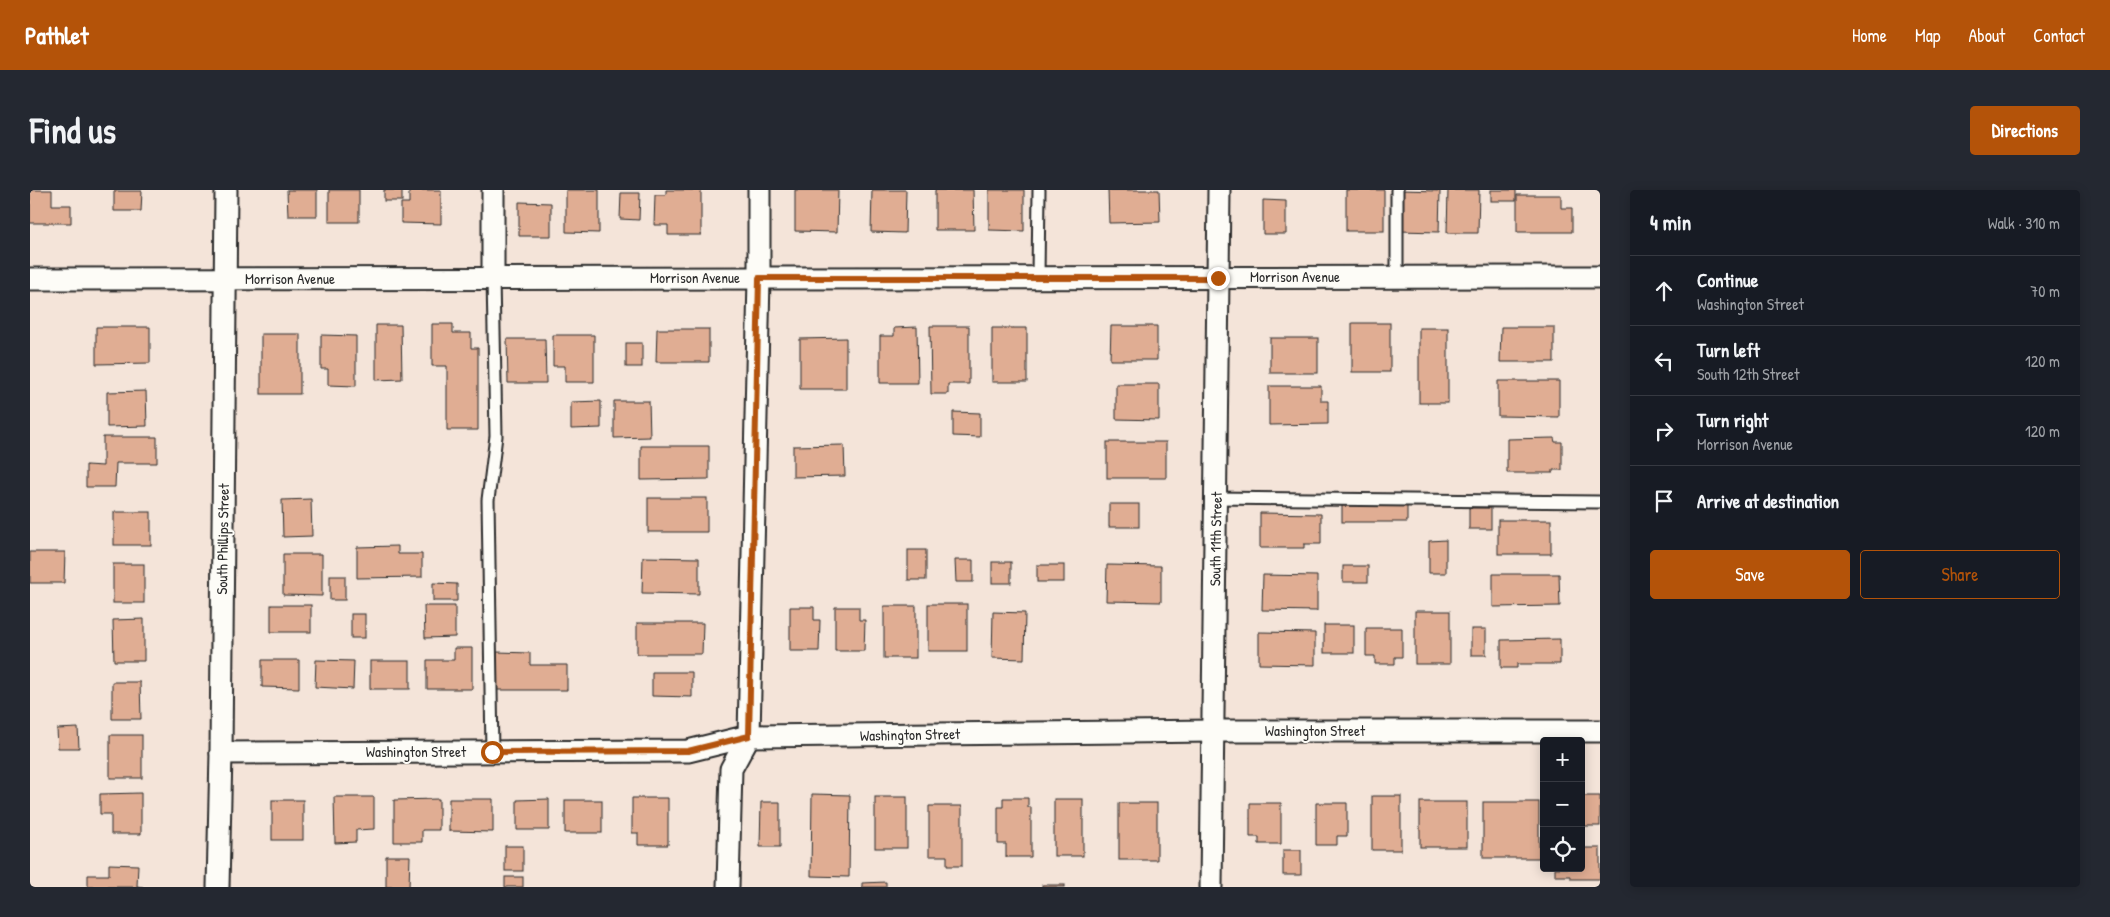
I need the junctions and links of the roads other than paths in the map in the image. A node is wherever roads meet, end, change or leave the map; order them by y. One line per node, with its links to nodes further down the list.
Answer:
1 (226, 190): 14 (street, South Phillips Street)
2 (493, 190): 9 (street)
3 (759, 190): 10 (street)
4 (1039, 190): 11 (lane)
5 (1219, 190): 12 (street, South 11th Street)
6 (1398, 190): 7 (lane)
7 (1397, 277): 8 (street, Morrison Avenue); 12 (street, Morrison Avenue)
8 (1600, 277)
9 (493, 278): 10 (street, Morrison Avenue); 14 (street, Morrison Avenue); 20 (lane)
10 (759, 278): 11 (street, Morrison Avenue); 19 (street)
11 (1038, 278): 12 (street, Morrison Avenue)
12 (1218, 278): 15 (street, South 11th Street)
13 (30, 279): 14 (street, Morrison Avenue)
14 (226, 279): 21 (street, South Phillips Street)
15 (1216, 498): 16 (lane); 17 (street, South 11th Street)
16 (1600, 502)
17 (1214, 731): 18 (street, Washington Street); 19 (street, Washington Street); 24 (street, South 11th Street)
18 (1600, 731)
19 (749, 736): 20 (street, Washington Street); 23 (street)
20 (492, 752): 21 (street, Washington Street)
21 (221, 753): 22 (street, South Phillips Street)
22 (218, 887)
23 (728, 887)
24 (1211, 887)

